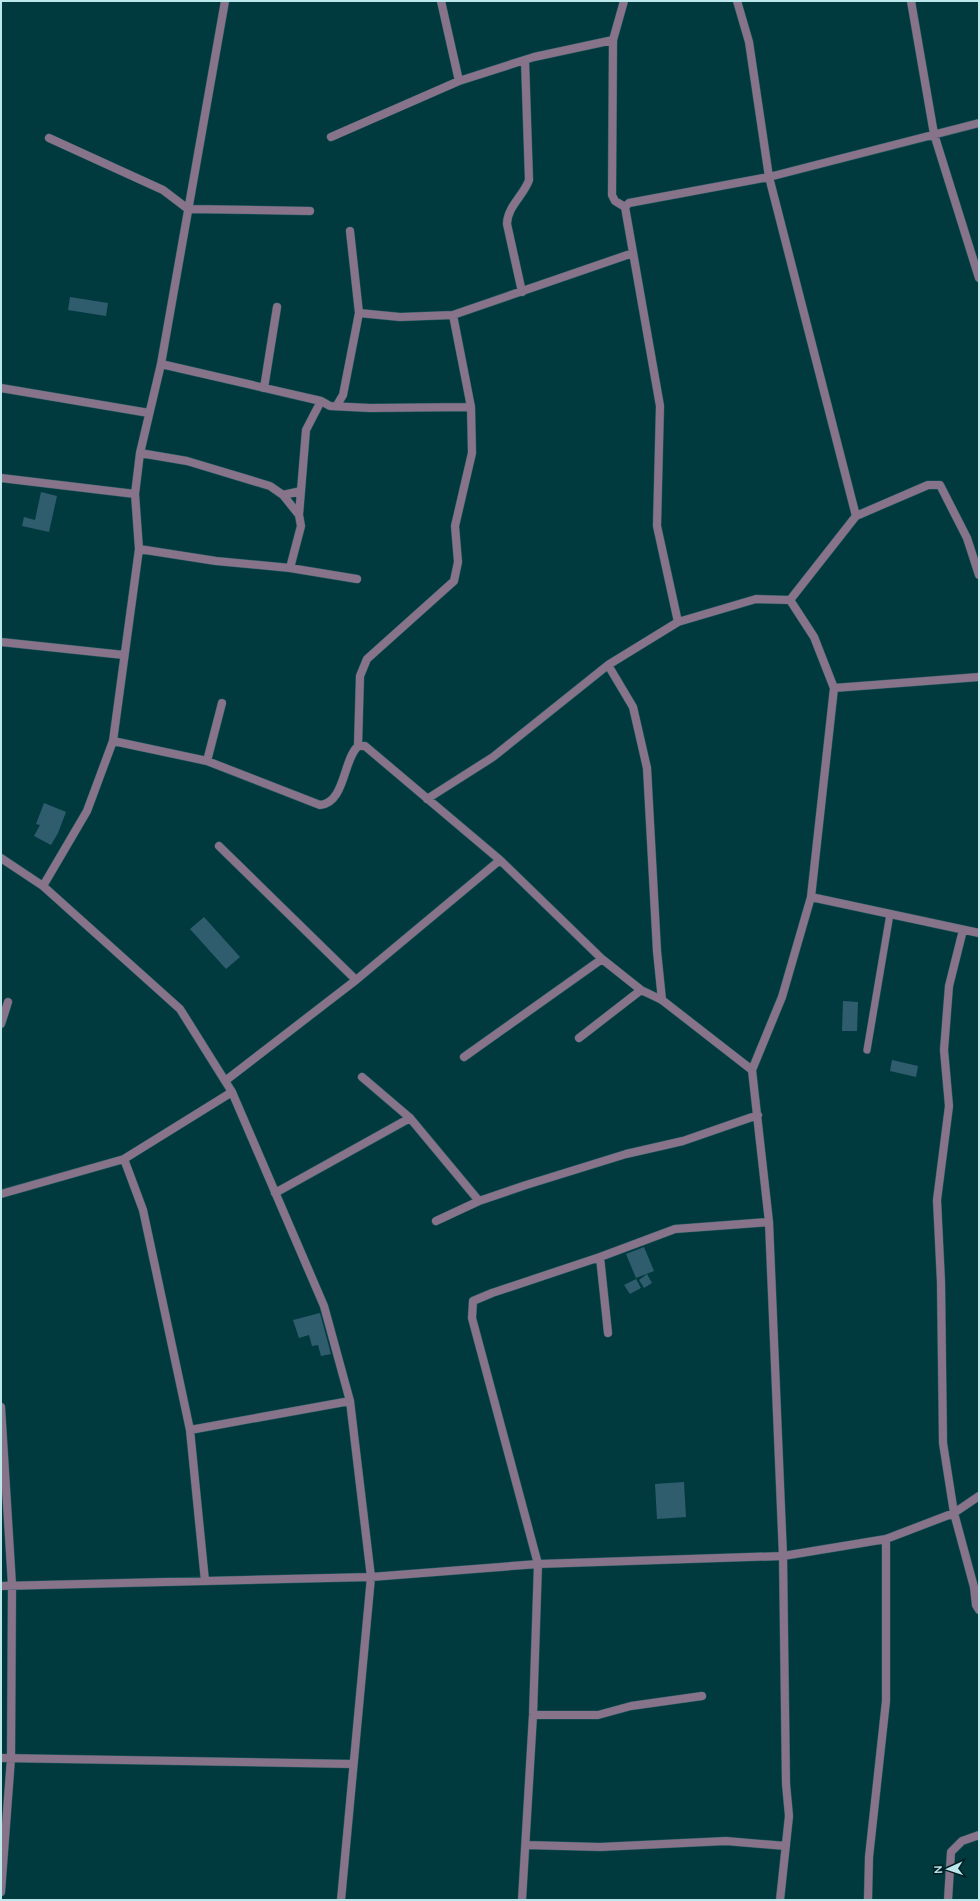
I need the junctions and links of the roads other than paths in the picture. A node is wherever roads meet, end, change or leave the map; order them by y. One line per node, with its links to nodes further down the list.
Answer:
1 (225, 1): 15 (street)
2 (441, 1): 8 (street)
3 (624, 1): 6 (street)
4 (738, 1): 13 (street)
5 (911, 1): 10 (street)
6 (613, 40): 7 (street); 14 (street)
7 (525, 60): 8 (street); 20 (street)
8 (459, 81): 11 (street)
9 (979, 123): 10 (street)
10 (934, 134): 13 (street); 19 (street)
11 (331, 137)
12 (49, 138): 15 (street)
13 (769, 177): 14 (street); 37 (street)
14 (625, 206): 18 (street)
15 (188, 209): 16 (street); 24 (street)
16 (310, 210)
17 (350, 231): 22 (street)
18 (633, 254): 20 (street); 43 (street)
19 (979, 278)
20 (522, 292): 23 (street)
21 (277, 307): 26 (street)
22 (359, 313): 23 (street); 28 (street)
23 (453, 315): 29 (street)
24 (161, 364): 26 (street); 30 (street)
25 (1, 388): 30 (street)
26 (264, 388): 27 (street)
27 (321, 401): 28 (street); 33 (street)
28 (337, 405): 29 (street)
29 (471, 407): 51 (street)
30 (149, 413): 31 (street)
31 (140, 453): 34 (street); 35 (street)
32 (1, 478): 34 (street)
33 (301, 491): 35 (street); 36 (street)
34 (135, 494): 38 (street)
35 (283, 495): 36 (street)
36 (299, 515): 39 (street)
37 (856, 516): 40 (street); 42 (street)
38 (139, 549): 39 (street); 45 (street)
39 (290, 568): 41 (street)
40 (979, 575)
41 (356, 579)
42 (790, 600): 43 (street); 48 (street)
43 (678, 622): 46 (street)
44 (1, 642): 45 (street)
45 (124, 655): 50 (street)
46 (608, 665): 53 (street); 65 (street)
47 (979, 677): 48 (street)
48 (834, 688): 58 (street)
49 (222, 703): 52 (street)
50 (113, 741): 52 (street); 57 (street)
51 (358, 746): 52 (street); 53 (street)
52 (207, 761)
53 (427, 799): 56 (street)
54 (219, 846): 63 (street)
55 (1, 858): 57 (street)
56 (500, 860): 62 (street); 63 (street)
57 (43, 886): 73 (street)
58 (811, 897): 59 (street); 71 (street)
59 (890, 914): 60 (street); 69 (lane)
60 (963, 930): 61 (street); 89 (street)
61 (979, 933)
62 (602, 959): 64 (street); 70 (street)
63 (356, 980): 73 (street)
64 (640, 990): 65 (street); 68 (street)
65 (662, 1000): 71 (street)
66 (8, 1002): 67 (street)
67 (1, 1024)
68 (579, 1038)
69 (867, 1050)
70 (464, 1057)
71 (752, 1070): 75 (street)
72 (362, 1077): 76 (street)
73 (225, 1081): 74 (street)
74 (232, 1092): 77 (street); 78 (street)
75 (758, 1115): 80 (street); 82 (street)
76 (410, 1118): 78 (street); 80 (street)
77 (124, 1159): 79 (street); 87 (street)
78 (276, 1193): 85 (street)
79 (1, 1194)
80 (479, 1202): 81 (street)
81 (436, 1221)
82 (769, 1222): 83 (street); 91 (street)
83 (600, 1257): 84 (street); 92 (street)
84 (608, 1333)
85 (350, 1401): 87 (street); 93 (street)
86 (1, 1407): 95 (street)
87 (190, 1430): 94 (street)
88 (979, 1496): 89 (street)
89 (954, 1513): 90 (street); 97 (street)
90 (886, 1539): 91 (street); 110 (street)
91 (783, 1556): 92 (street); 105 (street)
92 (538, 1564): 93 (street); 99 (street)
93 (371, 1577): 94 (street); 102 (street)
94 (205, 1581): 95 (street)
95 (12, 1585): 96 (street); 101 (street)
96 (1, 1586)
97 (979, 1610)
98 (702, 1696): 99 (street)
99 (534, 1715): 104 (street)
100 (1, 1758): 101 (street)
101 (11, 1758): 102 (street); 106 (street)
102 (353, 1764): 107 (street)
103 (979, 1835): 111 (street)
104 (526, 1845): 105 (street); 108 (street)
105 (786, 1846): 109 (street)
106 (1, 1892)
107 (340, 1900)
108 (522, 1900)
109 (780, 1900)
110 (868, 1900)
111 (948, 1900)

